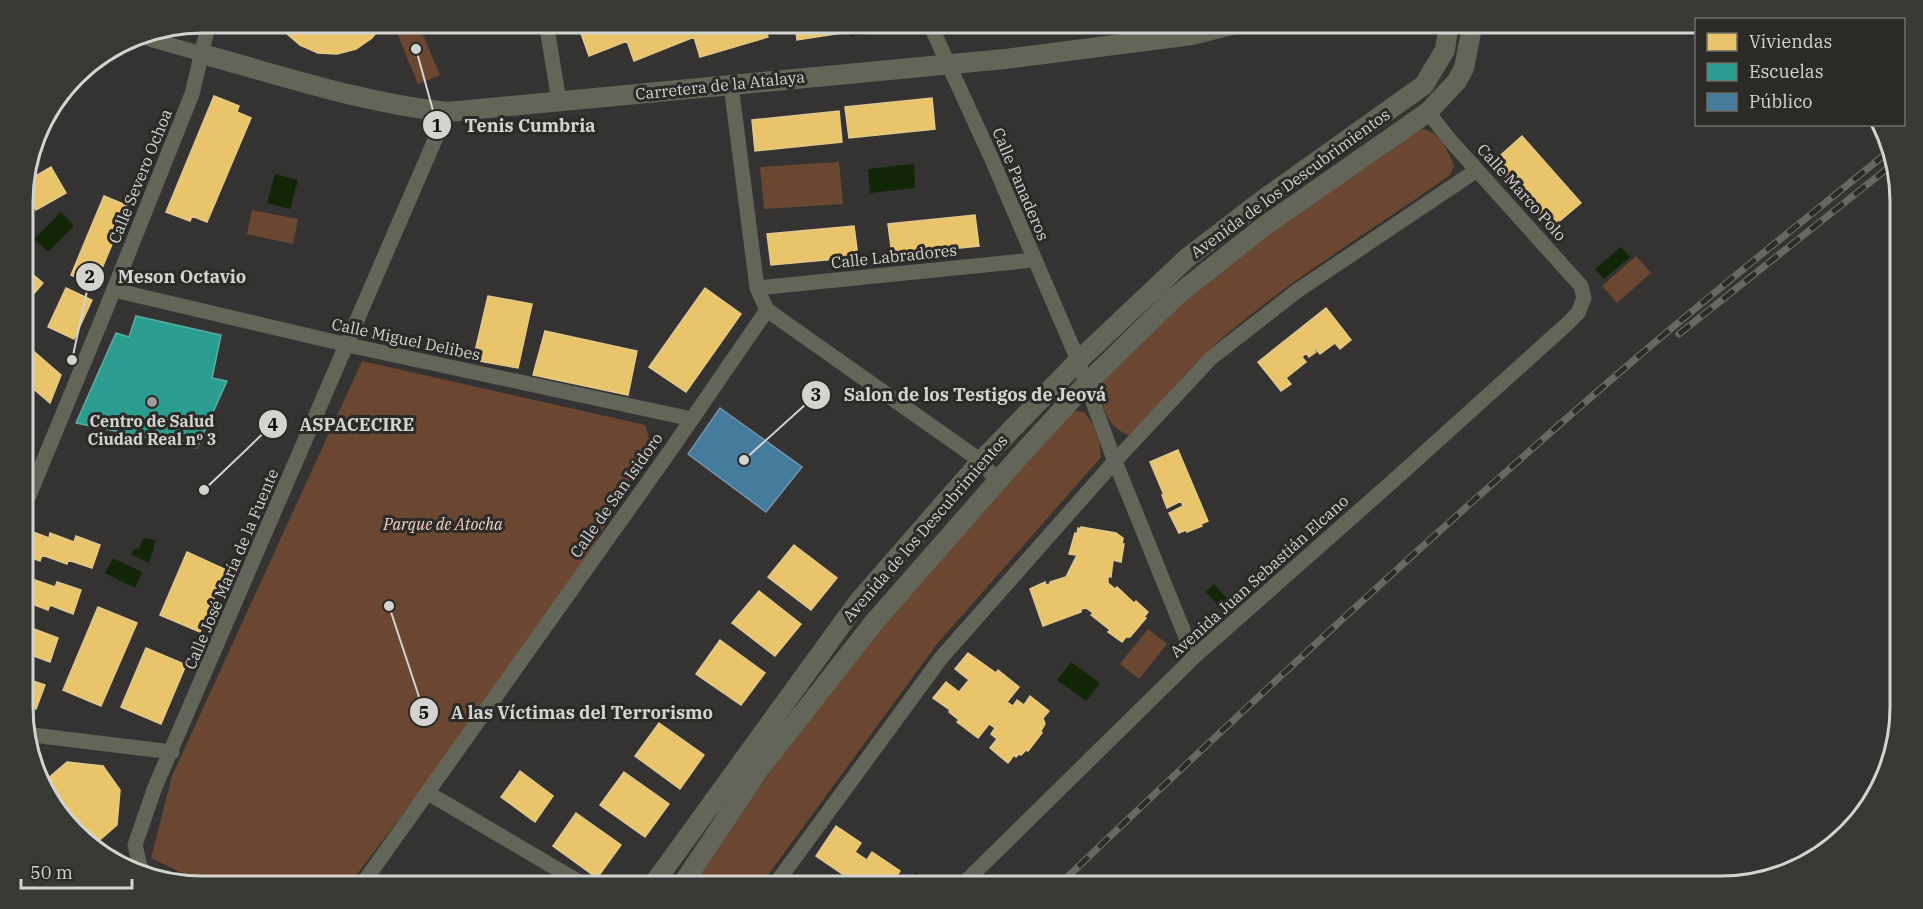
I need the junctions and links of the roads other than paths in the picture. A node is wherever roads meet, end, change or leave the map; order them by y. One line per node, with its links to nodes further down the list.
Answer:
1 (207, 33): 8 (street, Calle Severo Ochoa)
2 (548, 33): 11 (street)
3 (934, 33): 9 (street, Calle Panaderos)
4 (1200, 33): 9 (street, Carretera de la Atalaya)
5 (1447, 33): 21 (street, Avenida de los Descubrimientos)
6 (1471, 33): 13 (street, Avenida de los Descubrimientos)
7 (154, 40): 8 (street)
8 (202, 54): 12 (street, Carretera de la Atalaya); 17 (street, Calle Severo Ochoa)
9 (948, 64): 10 (street, Carretera de la Atalaya); 15 (street, Calle Panaderos)
10 (731, 85): 11 (street, Carretera de la Atalaya); 16 (street)
11 (559, 101): 12 (street, Carretera de la Atalaya)
12 (447, 112): 20 (street, Calle José María de la Fuente)
13 (1428, 112): 14 (street, Calle Marco Polo); 22 (street, Avenida de los Descubrimientos)
14 (1477, 170): 18 (street, Calle Marco Polo); 25 (street)
15 (1034, 260): 16 (street, Calle Labradores); 21 (street, Calle Panaderos)
16 (757, 288): 19 (street)
17 (114, 290): 20 (street, Calle Miguel Delibes); 27 (street, Calle Severo Ochoa)
18 (1584, 298): 28 (street, Avenida Juan Sebastián Elcano)
19 (767, 310): 23 (street, Calle de San Isidoro); 24 (street)
20 (348, 345): 23 (street, Calle Miguel Delibes); 30 (street, Calle José María de la Fuente)
21 (1078, 361): 22 (street, Calle Panaderos); 24 (street, Avenida de los Descubrimientos)
22 (1086, 384): 25 (street, Calle Panaderos); 26 (street, Avenida de los Descubrimientos)
23 (692, 419): 31 (street, Calle de San Isidoro)
24 (981, 461): 26 (street); 35 (street, Avenida de los Descubrimientos)
25 (1115, 461): 28 (street, Calle Panaderos); 37 (street)
26 (997, 481): 36 (street, Avenida de los Descubrimientos)
27 (33, 486)
28 (1194, 657): 38 (street, Avenida Juan Sebastián Elcano)
29 (35, 735): 30 (street)
30 (172, 752): 32 (street, Calle José María de la Fuente)
31 (428, 793): 33 (street, Calle de San Isidoro); 34 (street)
32 (140, 864)
33 (368, 876)
34 (569, 876)
35 (659, 876)
36 (688, 876)
37 (781, 876)
38 (971, 876)

